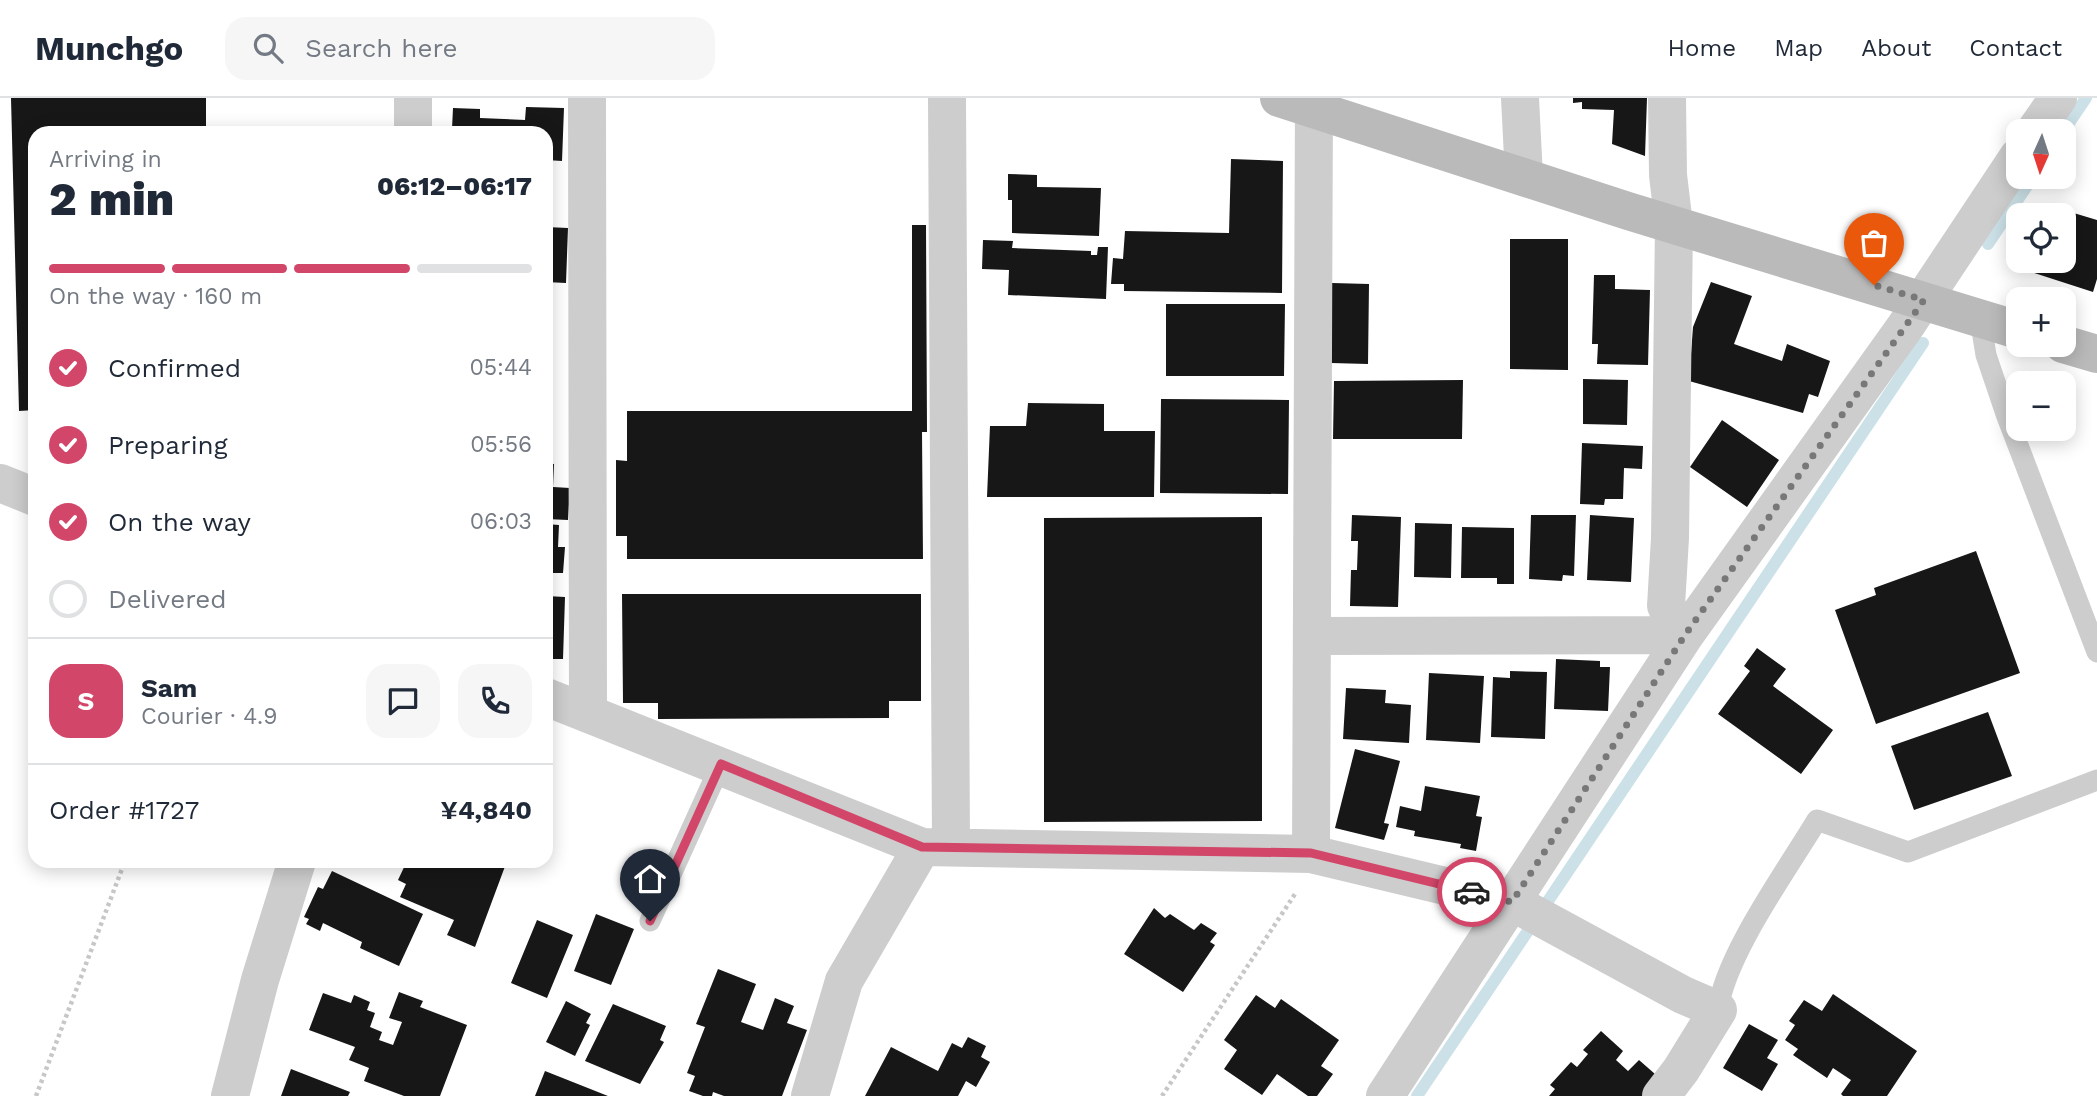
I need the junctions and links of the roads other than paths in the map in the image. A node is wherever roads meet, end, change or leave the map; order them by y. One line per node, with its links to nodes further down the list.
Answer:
1 (413, 98): 9 (street)
2 (587, 98): 24 (street)
3 (947, 98): 27 (street)
4 (1520, 98): 11 (street)
5 (1667, 98): 12 (street)
6 (2058, 98): 8 (street)
7 (1302, 102): 11 (street); 21 (street)
8 (2043, 119)
9 (413, 126)
10 (2006, 175): 13 (street)
11 (1524, 177): 12 (street)
12 (1674, 225): 13 (street); 20 (street)
13 (1924, 300): 14 (street); 20 (street)
14 (1980, 318): 15 (street); 22 (lane)
15 (2006, 326)
16 (2076, 348): 17 (street)
17 (2097, 354)
18 (0, 483): 19 (street)
19 (28, 493)
20 (1685, 635): 21 (street); 30 (street)
21 (1312, 636): 28 (street)
22 (2097, 652)
23 (553, 700): 24 (street)
24 (588, 714): 25 (street)
25 (721, 764): 27 (street); 31 (lane)
26 (2097, 780): 32 (lane)
27 (937, 847): 28 (street); 34 (street)
28 (1316, 854): 30 (street)
29 (295, 868): 33 (street)
30 (1512, 902): 32 (street); 35 (street)
31 (650, 921)
32 (1718, 1010): 36 (street)
33 (230, 1096)
34 (810, 1096)
35 (1385, 1096)
36 (1661, 1096)

